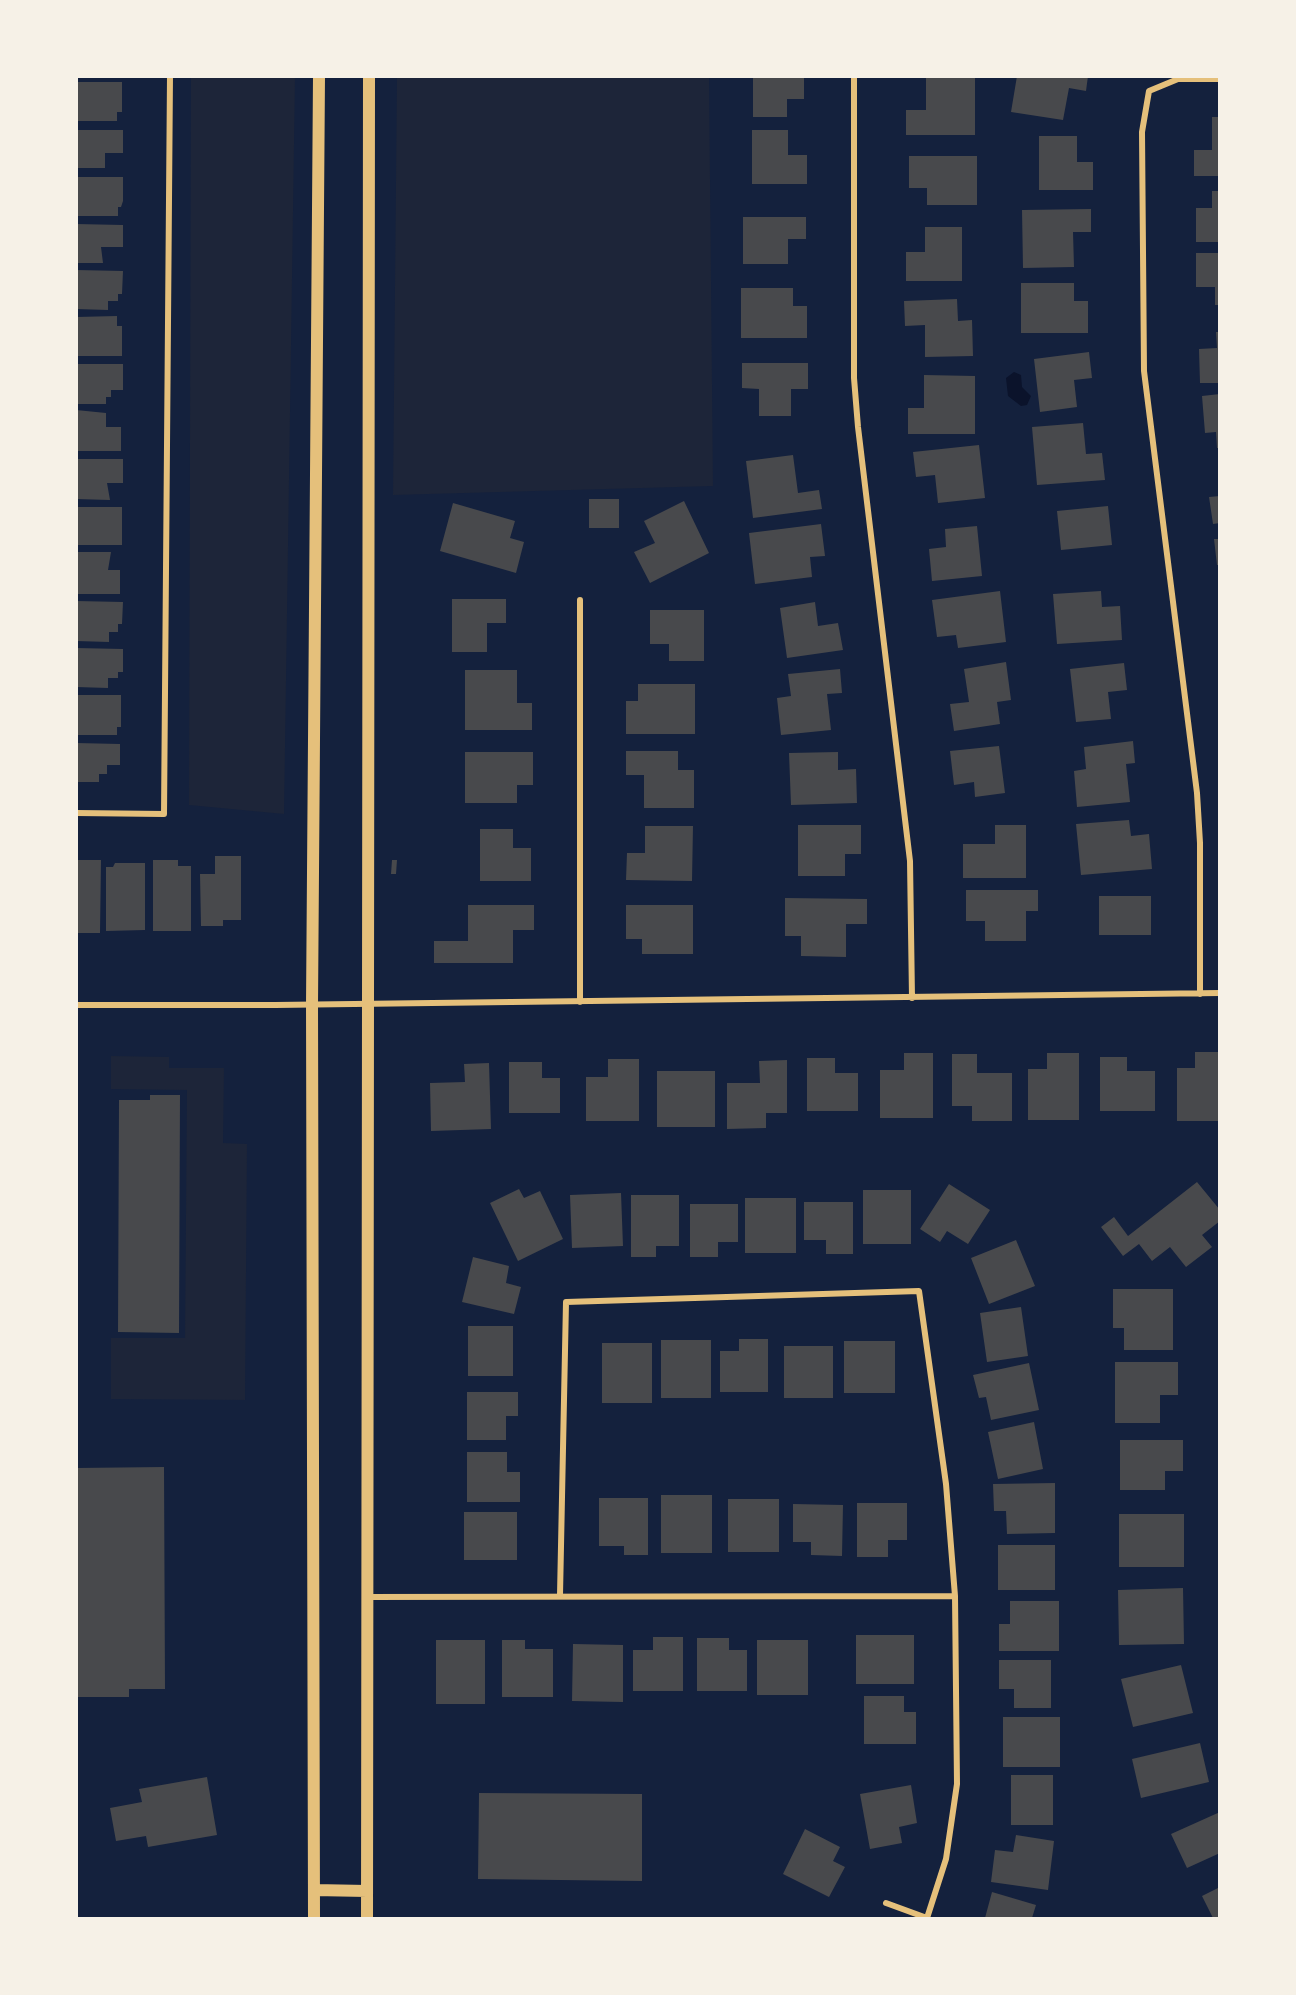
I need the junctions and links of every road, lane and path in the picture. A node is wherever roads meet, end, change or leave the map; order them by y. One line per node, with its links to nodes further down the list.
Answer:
1 (170, 76): 7 (street)
2 (319, 76): 13 (main road)
3 (369, 76): 11 (main road)
4 (854, 76): 10 (street)
5 (1220, 79): 9 (street)
6 (580, 600): 12 (street)
7 (76, 813)
8 (1220, 993): 9 (street)
9 (1200, 994): 10 (street)
10 (912, 998): 12 (street)
11 (368, 1002): 12 (street); 13 (street); 17 (main road)
12 (580, 1002)
13 (312, 1003): 14 (street); 18 (main road)
14 (76, 1005)
15 (560, 1595): 16 (street); 16 (street); 17 (street)
16 (955, 1596): 23 (street)
17 (367, 1597): 19 (main road)
18 (314, 1890): 19 (main road); 21 (main road)
19 (367, 1891): 22 (main road)
20 (886, 1904): 23 (street)
21 (314, 1918)
22 (367, 1918)
23 (927, 1918)

